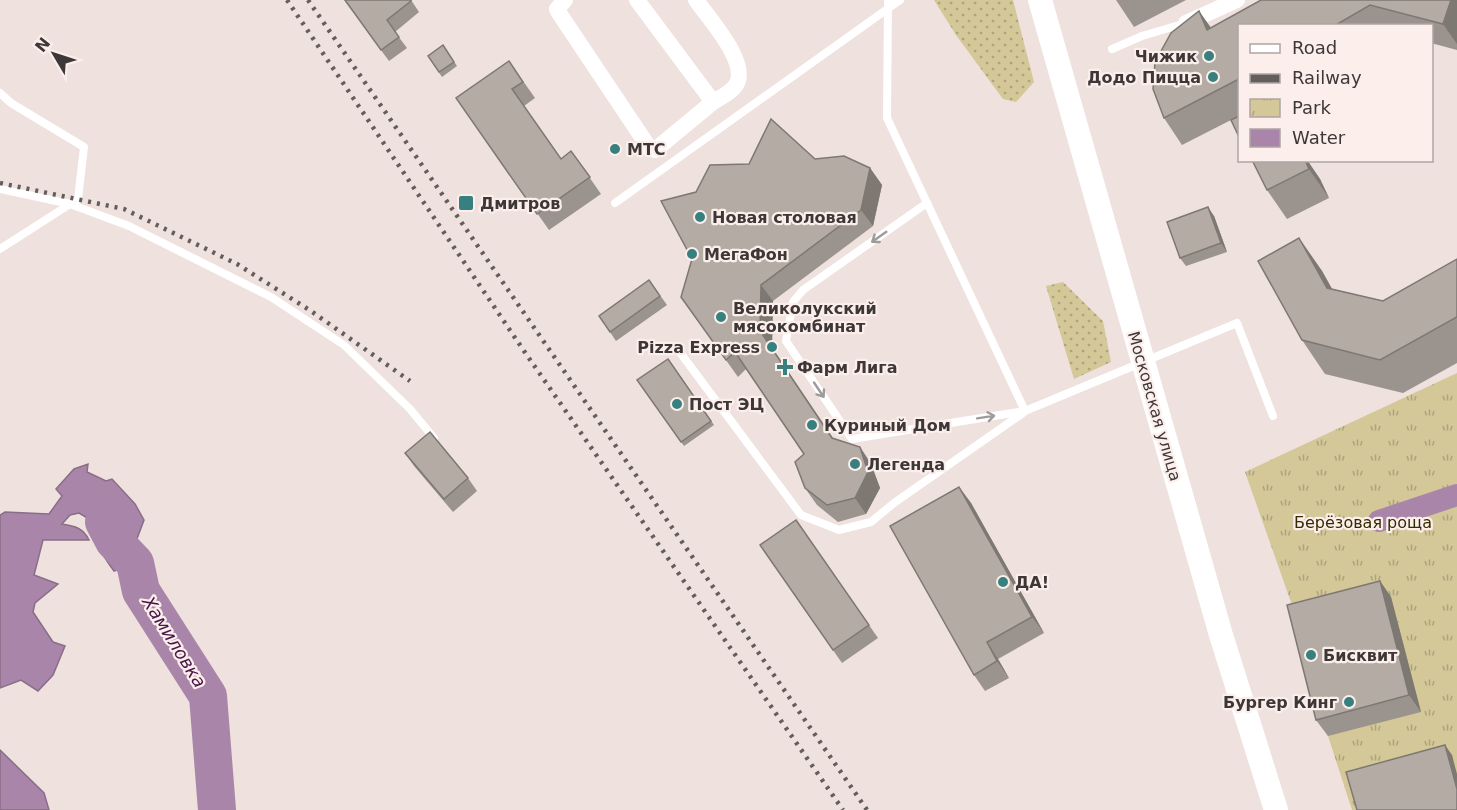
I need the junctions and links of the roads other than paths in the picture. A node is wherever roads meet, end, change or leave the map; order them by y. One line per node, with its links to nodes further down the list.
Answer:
1 (565, 0): 11 (street)
2 (637, 0): 11 (street)
3 (696, 0): 11 (street)
4 (900, 0): 7 (lane)
5 (1040, 0): 18 (main road, Московская улица)
6 (1237, 0): 8 (street)
7 (888, 3): 13 (lane); 15 (lane)
8 (1186, 23): 9 (lane)
9 (1112, 49)
10 (0, 93): 14 (lane)
11 (713, 102)
12 (0, 189): 14 (lane)
13 (615, 203)
14 (70, 204): 16 (lane); 21 (lane)
15 (927, 204): 19 (lane); 19 (lane, one-way to 19)
16 (0, 249)
17 (676, 347): 19 (lane)
18 (1142, 361): 19 (lane); 20 (lane); 22 (main road, Московская улица)
19 (1026, 411)
20 (1273, 416)
21 (434, 438)
22 (1276, 810)

